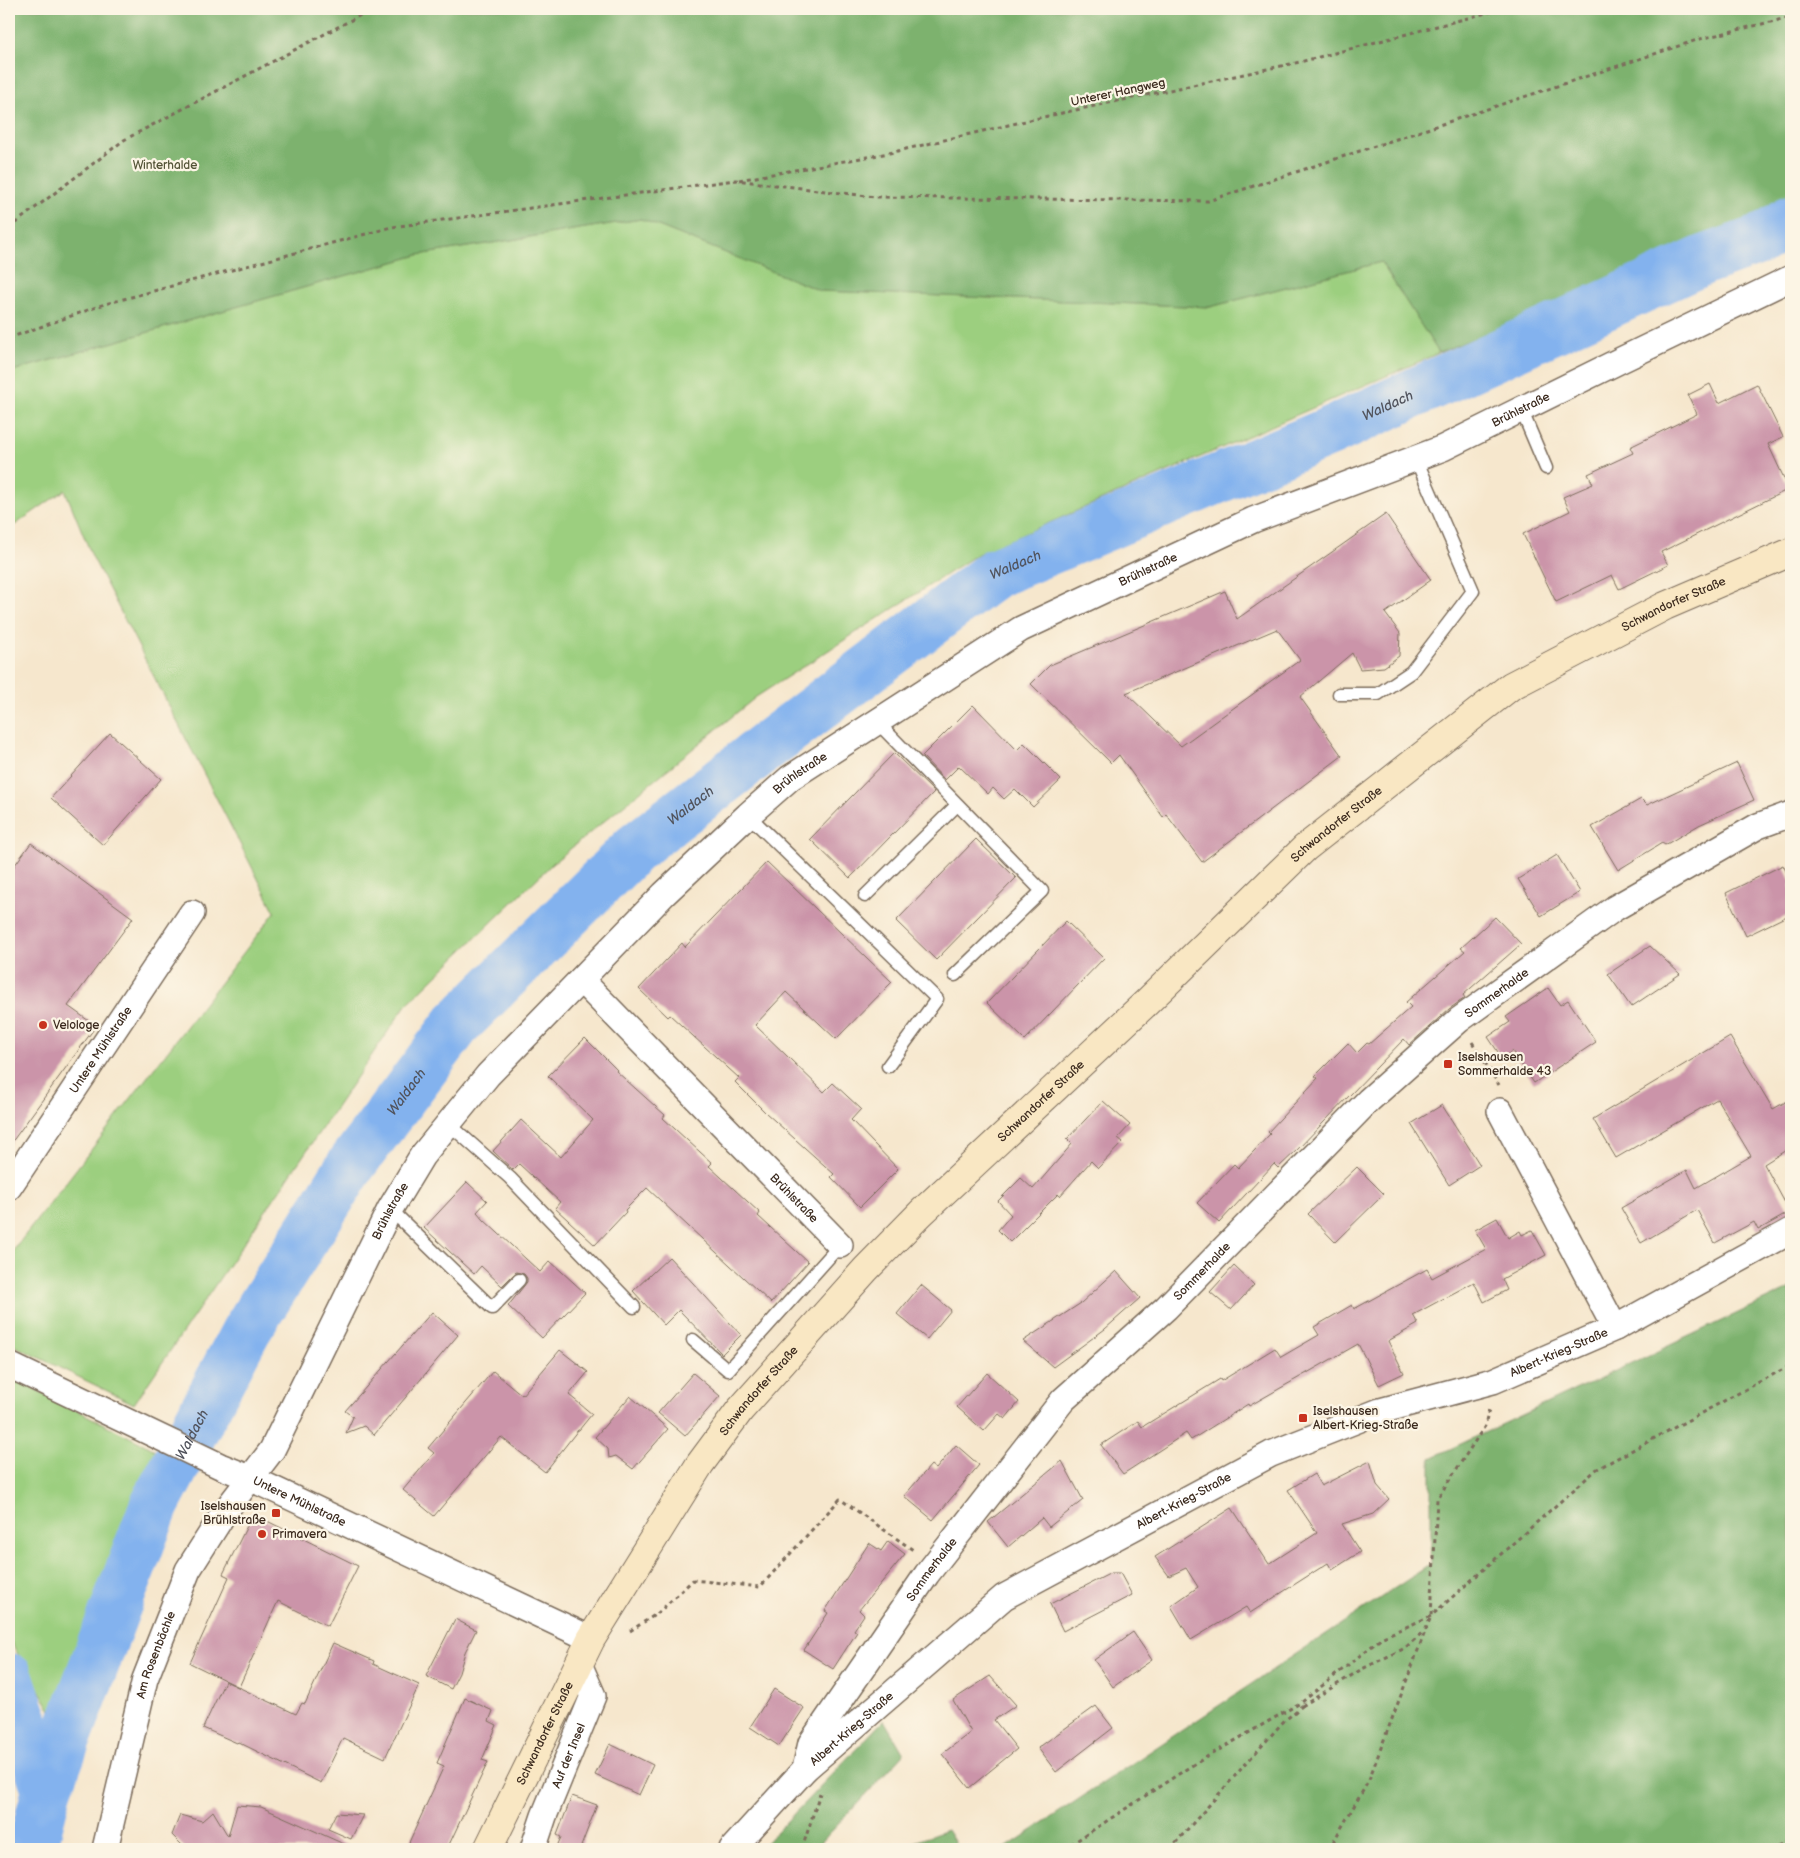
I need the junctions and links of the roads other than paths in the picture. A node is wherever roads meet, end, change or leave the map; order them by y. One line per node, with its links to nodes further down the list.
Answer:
1 (1791, 278): 2 (street, Brühlstraße)
2 (1521, 409): 3 (street, Brühlstraße); 4 (lane)
3 (1416, 458): 6 (lane); 7 (street, Brühlstraße)
4 (1546, 468)
5 (1791, 552): 28 (main road, Schwandorfer Straße)
6 (1339, 694)
7 (877, 722): 8 (lane); 10 (street, Brühlstraße)
8 (957, 805): 11 (lane); 13 (lane)
9 (1791, 814): 30 (street, Sommerhalde)
10 (748, 815): 14 (street, Brühlstraße); 15 (lane)
11 (865, 896)
12 (192, 913): 18 (street, Untere Mühlstraße)
13 (955, 975)
14 (581, 980): 17 (street, Brühlstraße); 21 (street, Brühlstraße)
15 (888, 1066)
16 (1500, 1111): 24 (street, Albert-Krieg-Straße)
17 (448, 1124): 19 (street, Brühlstraße); 23 (lane)
18 (9, 1187)
19 (390, 1209): 22 (lane); 27 (street, Brühlstraße)
20 (1791, 1231): 24 (street, Albert-Krieg-Straße)
21 (840, 1245): 25 (lane)
22 (519, 1280)
23 (634, 1307)
24 (1615, 1328): 30 (street, Albert-Krieg-Straße)
25 (693, 1340)
26 (9, 1365): 27 (street, Untere Mühlstraße)
27 (250, 1478): 28 (street, Untere Mühlstraße); 31 (street, Am Rosenbächle)
28 (591, 1639): 29 (main road, Schwandorfer Straße)
29 (579, 1664): 32 (main road, Schwandorfer Straße); 33 (street, Auf der Insel)
30 (805, 1769): 34 (street, Sommerhalde)
31 (106, 1849)
32 (488, 1849)
33 (532, 1849)
34 (732, 1849)

